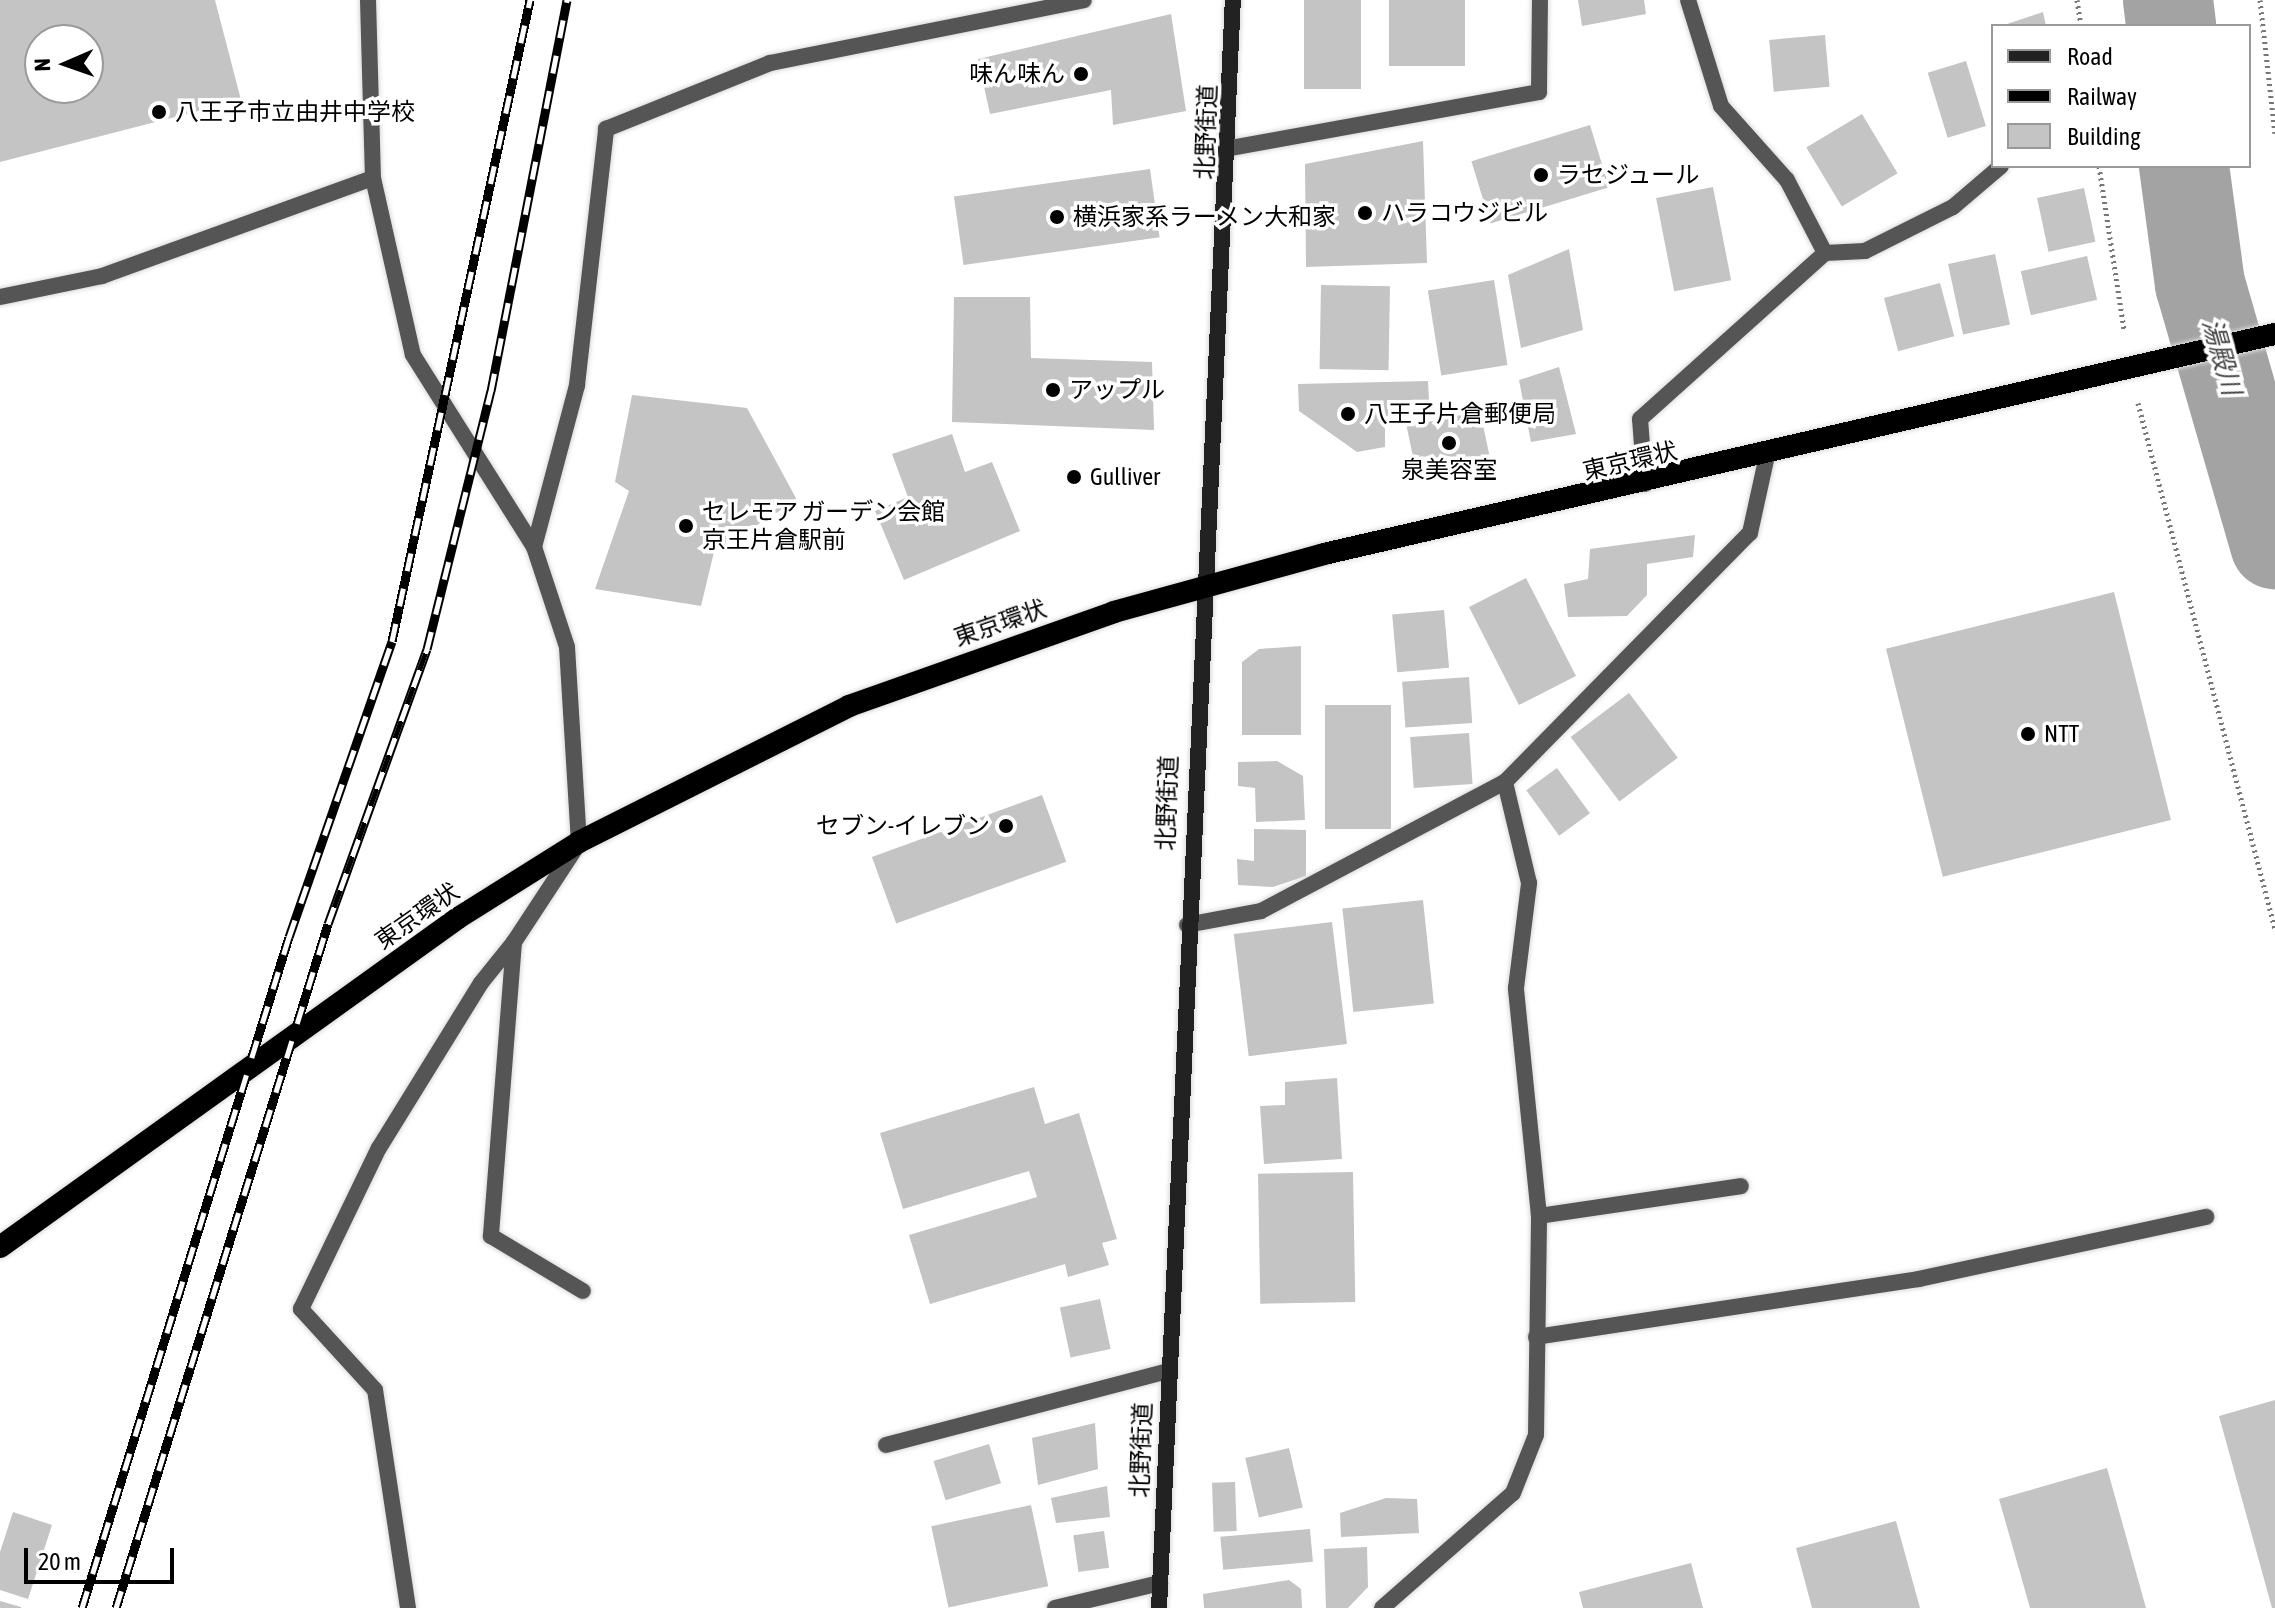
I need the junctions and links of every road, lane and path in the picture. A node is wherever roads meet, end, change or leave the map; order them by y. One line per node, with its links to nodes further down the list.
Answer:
1 (368, 0): 13 (street)
2 (1084, 0): 20 (street)
3 (1233, 0): 10 (main road, 北野街道)
4 (1540, 0): 10 (street)
5 (1688, 0): 14 (street)
6 (2077, 0): 8 (path)
7 (2260, 0): 9 (path)
8 (2081, 24)
9 (2275, 133)
10 (1231, 148): 21 (main road, 北野街道)
11 (1999, 168): 14 (street)
12 (2099, 168): 17 (path)
13 (373, 178): 15 (street); 20 (street)
14 (1825, 253): 19 (street)
15 (0, 297)
16 (2275, 334): 17 (highway, 東京環状)
17 (2142, 366): 18 (highway, 東京環状); 25 (path)
18 (1767, 456): 19 (highway, 東京環状); 22 (street)
19 (1645, 484): 21 (highway, 東京環状)
20 (534, 547): 23 (street)
21 (1204, 585): 23 (highway, 東京環状); 24 (main road, 北野街道)
22 (1505, 782): 24 (street); 28 (street)
23 (579, 842): 26 (street); 30 (highway, 東京環状)
24 (1187, 925): 33 (main road, 北野街道)
25 (2275, 929)
26 (514, 942): 31 (street); 36 (street)
27 (1741, 1186): 28 (street)
28 (1539, 1216): 32 (street)
29 (2206, 1217): 32 (street)
30 (0, 1247)
31 (583, 1291)
32 (1536, 1337): 39 (street)
33 (1168, 1371): 34 (street); 35 (main road, 北野街道)
34 (886, 1445)
35 (1160, 1583): 37 (street); 38 (main road, 北野街道)
36 (408, 1608)
37 (1055, 1608)
38 (1159, 1608)
39 (1382, 1608)

